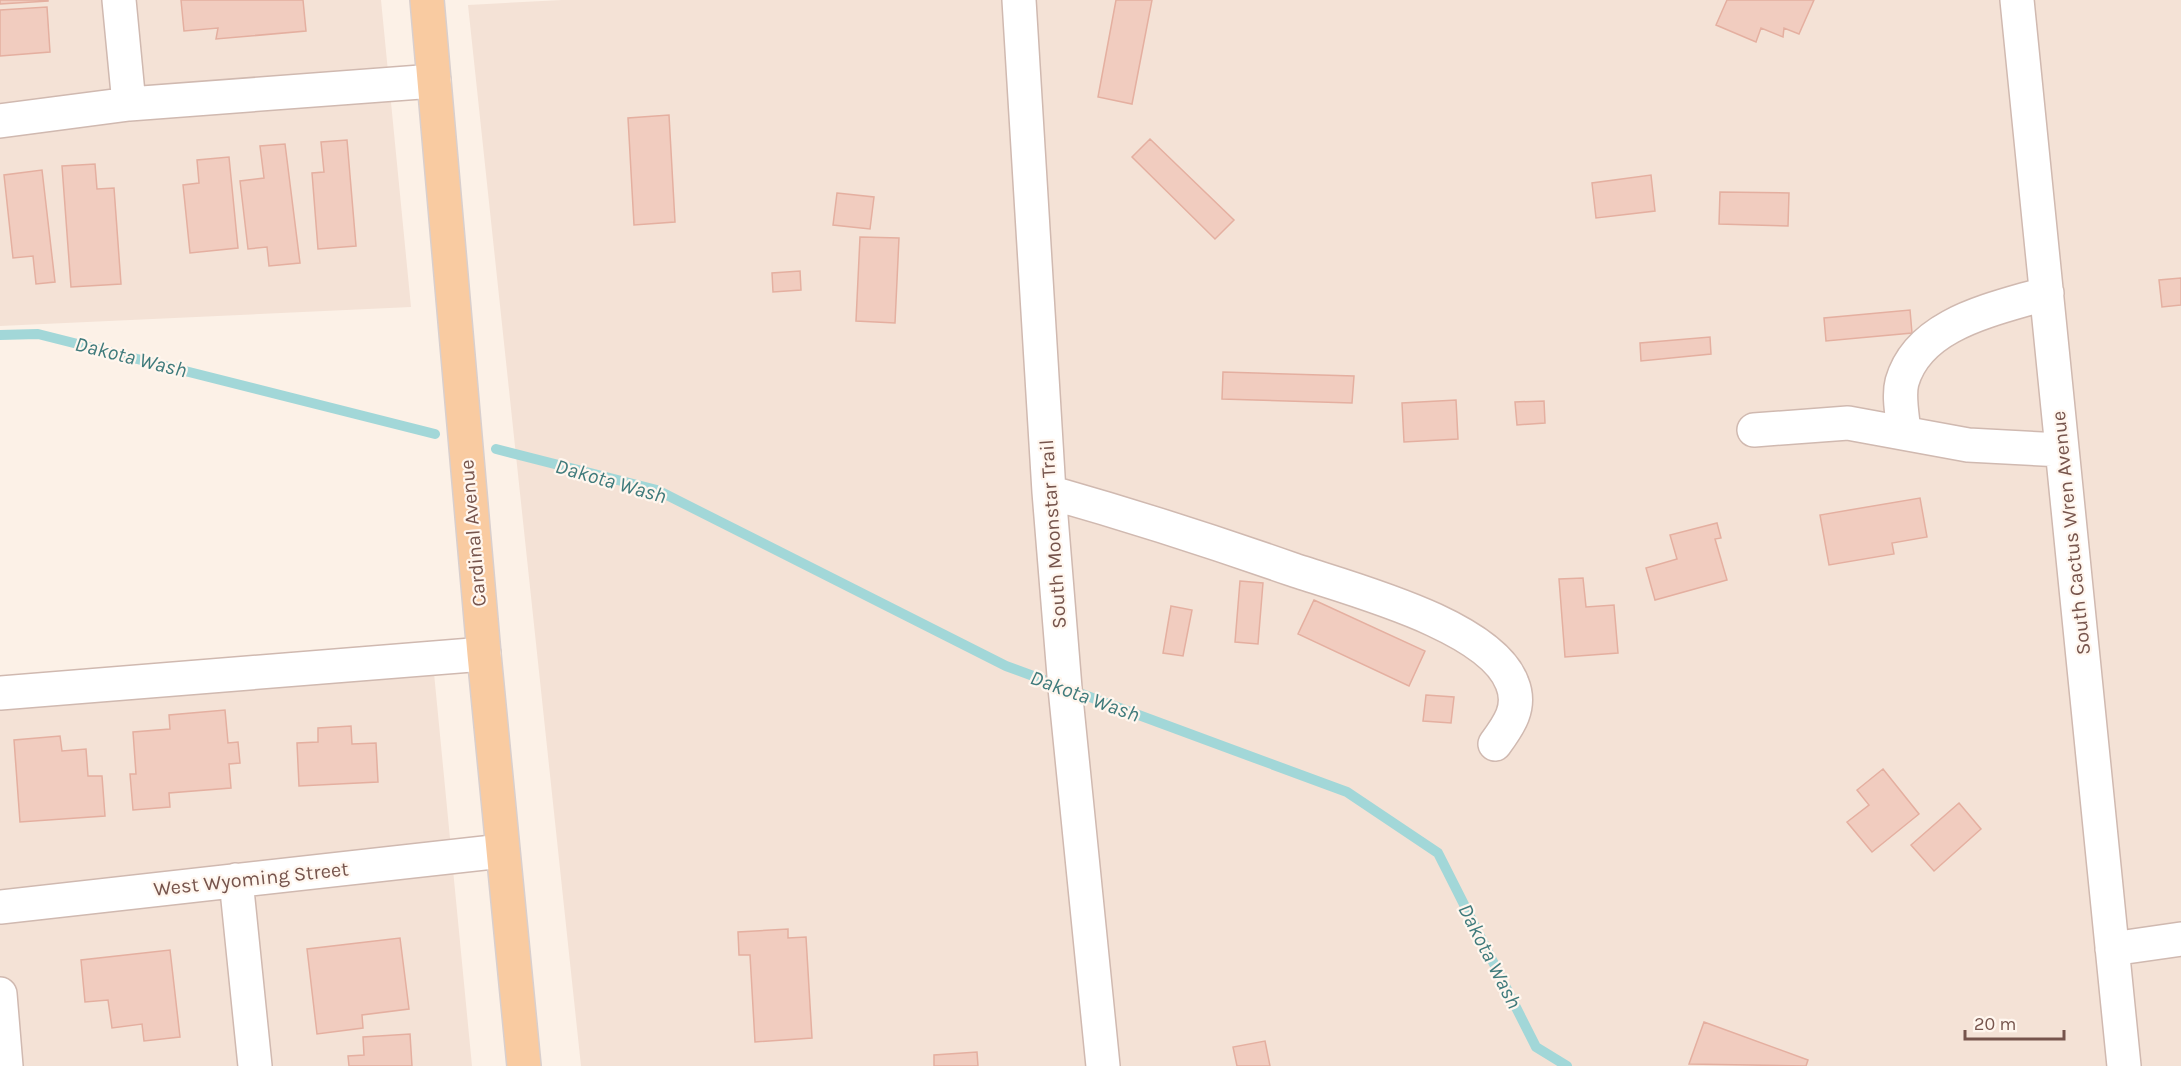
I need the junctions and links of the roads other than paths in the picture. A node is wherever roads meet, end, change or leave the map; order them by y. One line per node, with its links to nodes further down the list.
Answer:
1 (119, 0): 6 (street)
2 (427, 0): 5 (main road, Cardinal Avenue)
3 (1019, 0): 12 (street, South Moonstar Trail)
4 (2017, 0): 8 (street, South Cactus Wren Avenue)
5 (434, 81): 6 (street); 13 (main road, Cardinal Avenue)
6 (129, 104): 7 (street)
7 (0, 121)
8 (2047, 293): 10 (street); 11 (street, South Cactus Wren Avenue)
9 (1754, 430): 10 (street)
10 (1904, 433): 11 (street)
11 (2062, 450): 20 (street, South Cactus Wren Avenue)
12 (1049, 492): 15 (street); 25 (street, South Moonstar Trail)
13 (484, 654): 14 (street); 16 (main road, Cardinal Avenue)
14 (0, 693)
15 (1495, 744)
16 (502, 851): 17 (street, West Wyoming Street); 24 (main road, Cardinal Avenue)
17 (236, 880): 18 (street, West Wyoming Street); 23 (street)
18 (0, 907)
19 (2181, 939): 20 (street)
20 (2112, 950): 26 (street, South Cactus Wren Avenue)
21 (0, 994): 22 (street)
22 (6, 1066)
23 (255, 1066)
24 (524, 1066)
25 (1103, 1066)
26 (2124, 1066)

